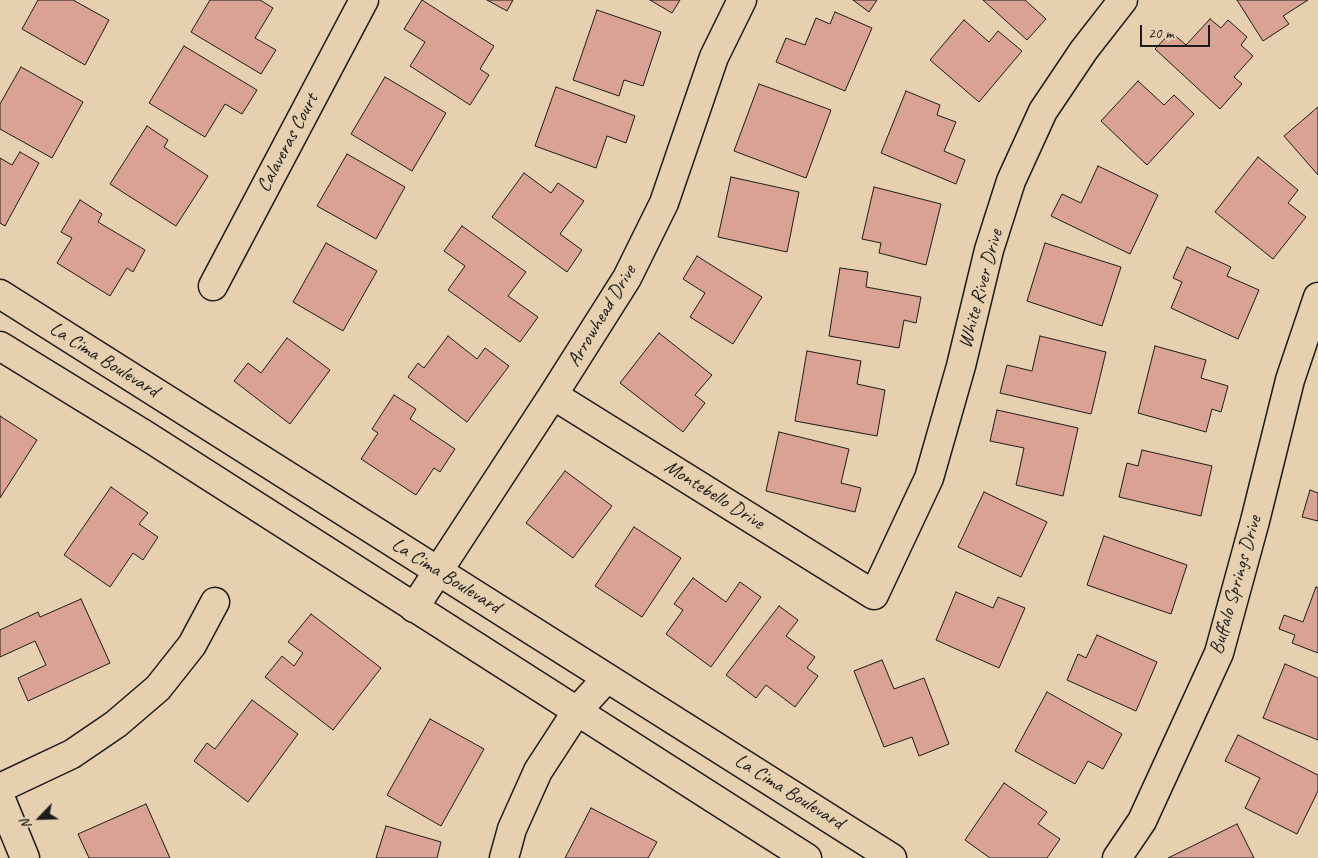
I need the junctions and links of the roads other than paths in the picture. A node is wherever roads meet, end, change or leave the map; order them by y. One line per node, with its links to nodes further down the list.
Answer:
1 (364, 0): 4 (street, Calaveras Court)
2 (742, 0): 8 (street, Arrowhead Drive)
3 (1123, 0): 10 (street, White River Drive)
4 (212, 286)
5 (0, 294): 9 (street, La Cima Boulevard)
6 (1318, 297): 21 (street, Buffalo Springs Drive)
7 (0, 346): 12 (street, La Cima Boulevard)
8 (553, 395): 9 (street, Arrowhead Drive); 10 (street, Montebello Drive)
9 (438, 571): 12 (street, Arrowhead Drive); 13 (street, La Cima Boulevard)
10 (874, 596)
11 (215, 602): 15 (street)
12 (414, 608): 14 (street, La Cima Boulevard)
13 (607, 678): 14 (street); 20 (street, La Cima Boulevard)
14 (577, 712): 18 (street); 19 (street, La Cima Boulevard)
15 (0, 788)
16 (0, 797): 17 (street)
17 (26, 858)
18 (504, 858)
19 (807, 858)
20 (892, 858)
21 (1118, 858)

